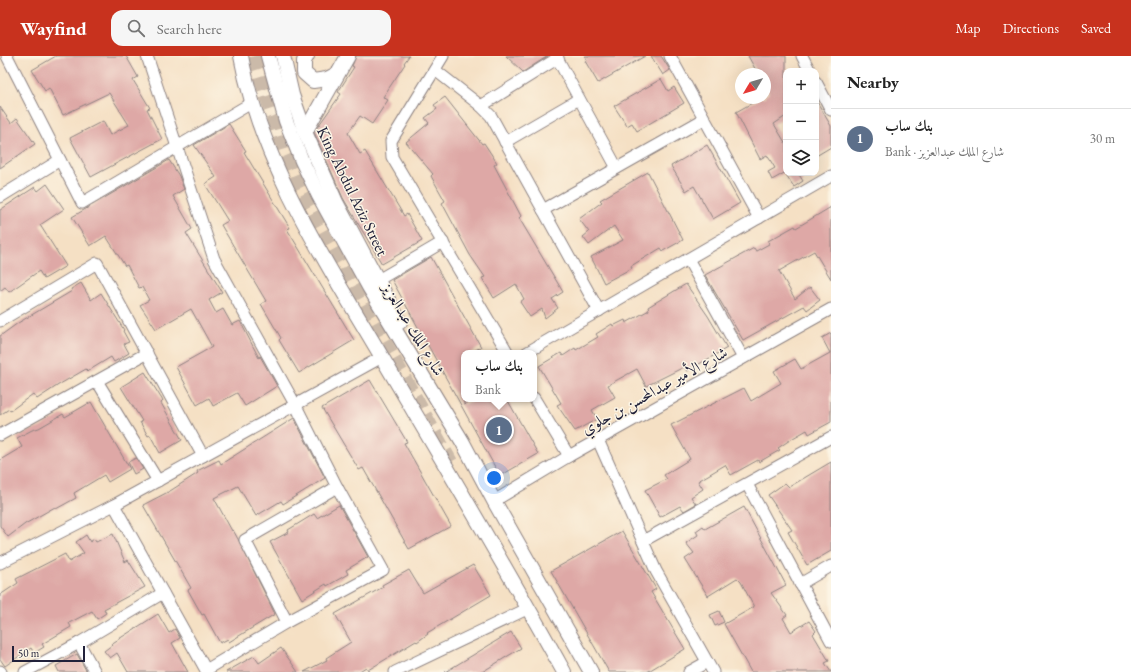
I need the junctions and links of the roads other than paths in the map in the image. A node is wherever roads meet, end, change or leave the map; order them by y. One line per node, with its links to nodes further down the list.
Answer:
1 (147, 56): 23 (street)
2 (241, 56): 17 (street)
3 (268, 56): 47 (street, شارع الملك عبدالعزيز)
4 (283, 56): 21 (street, King Abdul Aziz Street)
5 (307, 56): 14 (street)
6 (348, 56): 14 (street)
7 (443, 56): 13 (street)
8 (670, 56): 20 (street)
9 (802, 56): 12 (street)
10 (557, 57): 16 (street); 18 (street)
11 (5, 61): 24 (street)
12 (808, 68)
13 (435, 70): 18 (street); 30 (street)
14 (337, 74): 21 (street)
15 (819, 88): 19 (street)
16 (579, 99): 22 (street); 25 (street)
17 (253, 102): 23 (street); 39 (street)
18 (480, 106): 22 (street)
19 (831, 110)
20 (704, 119): 25 (street); 29 (street)
21 (305, 132): 32 (street, King Abdul Aziz Street)
22 (505, 142): 28 (street)
23 (177, 148): 24 (street); 43 (street)
24 (60, 160): 27 (street)
25 (617, 168): 28 (street)
26 (831, 176): 29 (street)
27 (0, 197)
28 (543, 210): 34 (street)
29 (759, 218): 31 (street)
30 (443, 242): 32 (street); 36 (street)
31 (688, 259): 34 (street); 40 (street)
32 (378, 280): 47 (street, King Abdul Aziz Street)
33 (831, 309): 40 (street, شارع الأمير عبدالمحسن بن جلوي)
34 (599, 311): 37 (street)
35 (0, 321): 38 (street)
36 (506, 350)
37 (531, 350)
38 (147, 353): 41 (street); 48 (street)
39 (382, 357): 43 (street); 60 (street)
40 (743, 358): 46 (street, شارع الأمير عبدالمحسن بن جلوي)
41 (97, 381): 44 (street); 50 (street)
42 (536, 402): 49 (street)
43 (296, 406): 48 (street); 52 (street)
44 (0, 435)
45 (831, 437): 51 (street)
46 (598, 440): 49 (street, شارع الأمير عبدالمحسن بن جلوي); 55 (street)
47 (462, 441): 53 (street, شارع الملك عبدالعزيز)
48 (202, 456): 50 (street)
49 (568, 456): 53 (street, شارع الأمير عبدالمحسن بن جلوي)
50 (158, 481): 54 (street)
51 (747, 484): 55 (street); 58 (street)
52 (337, 487): 61 (street); 61 (street)
53 (494, 501): 71 (street, شارع الملك عبدالعزيز)
54 (114, 505): 56 (street); 59 (street)
55 (642, 540): 64 (street)
56 (0, 564)
57 (831, 566): 58 (street)
58 (800, 584): 62 (street)
59 (163, 593): 63 (street); 66 (street)
60 (529, 608): 65 (street); 70 (street)
61 (287, 622): 66 (street)
62 (831, 641)
63 (79, 643): 67 (street); 68 (street)
64 (707, 662): 72 (street); 73 (street)
65 (412, 668): 69 (street)
66 (206, 671)
67 (25, 672)
68 (95, 672)
69 (395, 672)
70 (564, 672)
71 (591, 672)
72 (689, 672)
73 (713, 672)

